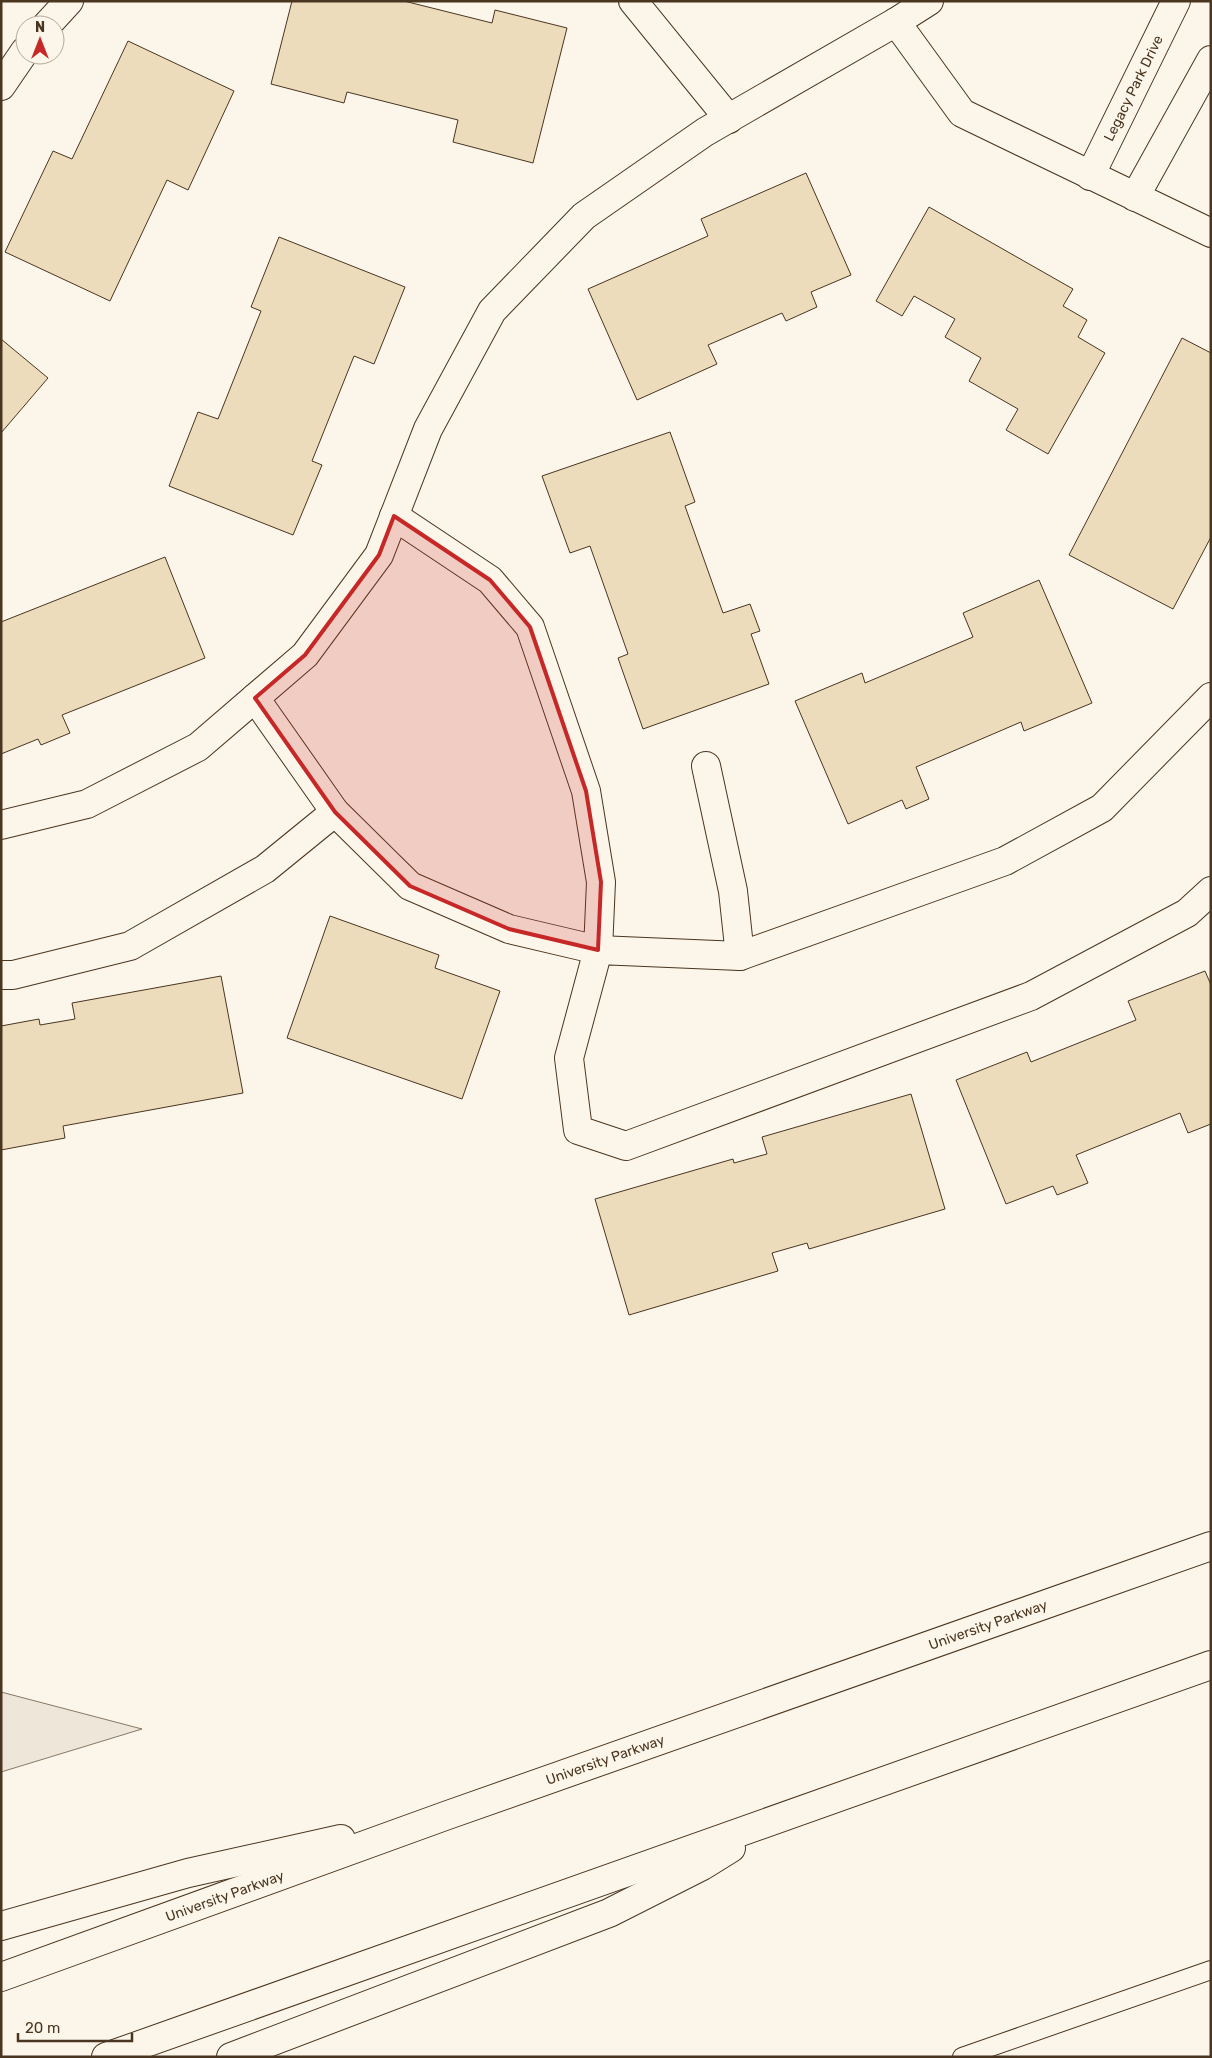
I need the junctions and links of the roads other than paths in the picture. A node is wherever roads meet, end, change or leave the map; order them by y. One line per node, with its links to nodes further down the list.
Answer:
1 (69, 1): 5 (main road)
2 (633, 1): 10 (main road)
3 (929, 1): 6 (main road)
4 (1176, 1): 11 (main road, Legacy Park Drive)
5 (56, 15)
6 (896, 22): 10 (main road); 11 (main road)
7 (1211, 60): 12 (main road)
8 (15, 65): 9 (main road)
9 (1, 86)
10 (729, 118): 14 (main road)
11 (1090, 176): 12 (main road)
12 (1135, 197): 13 (main road)
13 (1211, 233)
14 (394, 516): 16 (main road); 21 (main road)
15 (1211, 697): 22 (main road)
16 (255, 698): 18 (main road); 19 (main road)
17 (706, 766): 22 (main road)
18 (335, 812): 21 (main road); 23 (main road)
19 (1, 825)
20 (1211, 891): 21 (main road)
21 (598, 950): 22 (main road)
22 (740, 956)
23 (1, 976)
24 (1211, 1546): 26 (main road, University Parkway)
25 (1211, 1665): 27 (main road)
26 (445, 1816): 28 (main road); 30 (main road, University Parkway)
27 (779, 1818): 31 (main road); 32 (main road)
28 (1, 1926)
29 (1211, 1970): 33 (lane)
30 (1, 1977)
31 (106, 2057)
32 (231, 2057)
33 (962, 2057)

